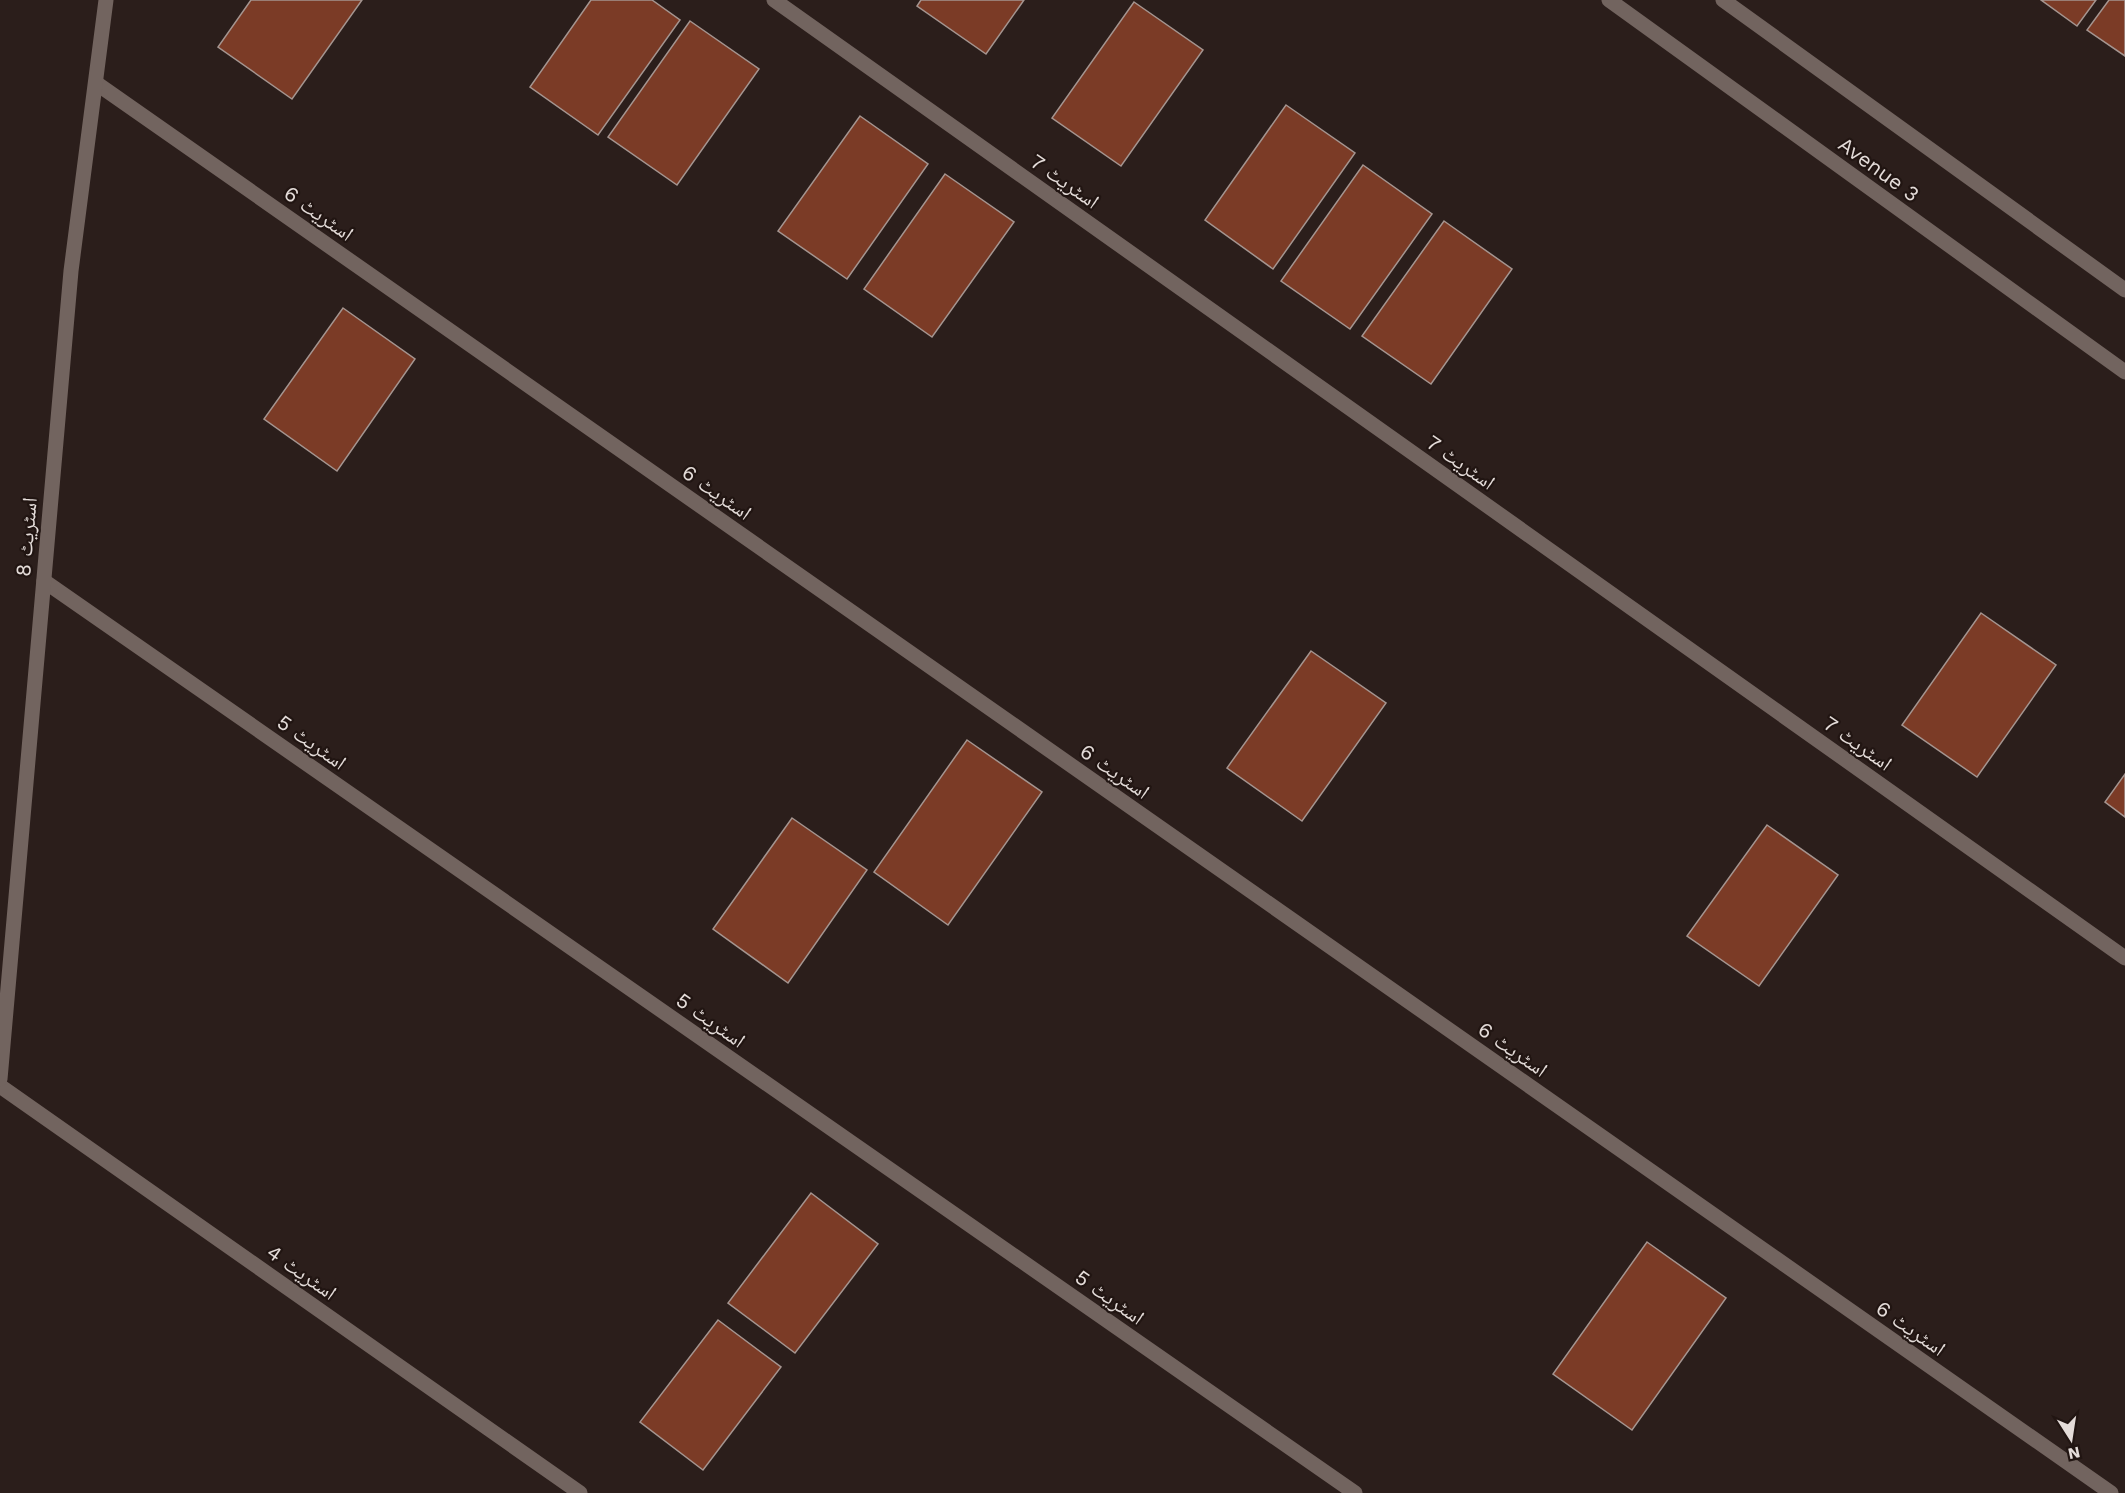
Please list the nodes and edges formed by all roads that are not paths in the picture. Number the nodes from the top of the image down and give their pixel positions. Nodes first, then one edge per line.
1 (106, 0) edge
2 (774, 0) edge
3 (1609, 0) edge
4 (1723, 0) edge
5 (96, 82) junction
6 (2125, 290) edge
7 (2125, 372) edge
8 (44, 581) junction
9 (2125, 958) edge
10 (0, 1079) edge
11 (0, 1086) edge
12 (580, 1493) edge
13 (1355, 1493) edge
14 (2110, 1493) edge

1 - 5 street, اسٹریٹ 8
2 - 9 street, اسٹریٹ 7
3 - 7 street, Avenue 3
4 - 6 street
5 - 8 street, اسٹریٹ 8
5 - 14 street, اسٹریٹ 6
8 - 10 street, اسٹریٹ 8
8 - 13 street, اسٹریٹ 5
11 - 12 street, اسٹریٹ 4

